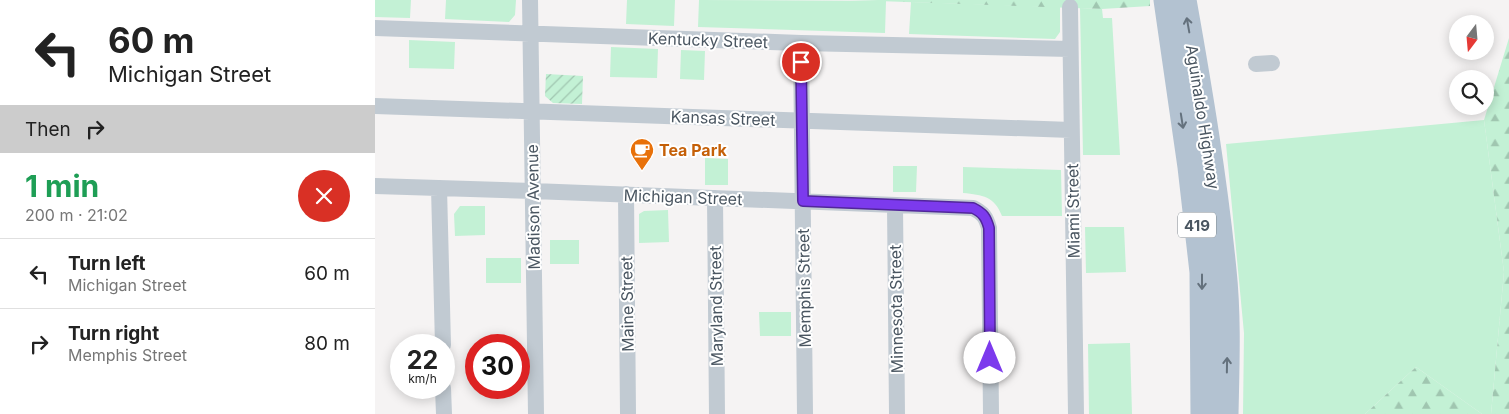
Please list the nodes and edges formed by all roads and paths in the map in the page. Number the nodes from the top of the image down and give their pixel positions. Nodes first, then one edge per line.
1 (530, 0) edge
2 (1166, 0) edge
3 (1184, 0) edge
4 (1070, 8) dead end
5 (375, 28) edge
6 (530, 33) junction
7 (801, 43) junction
8 (1070, 49) junction
9 (1188, 85) junction
10 (375, 106) edge
11 (531, 112) junction
12 (802, 121) junction
13 (1071, 130) junction
14 (375, 186) edge
15 (439, 188) junction
16 (533, 191) junction
17 (626, 194) junction
18 (715, 198) junction
19 (803, 201) junction
20 (895, 205) junction
21 (443, 334) edge
22 (443, 399) edge
23 (444, 414) edge
24 (536, 414) edge
25 (629, 414) edge
26 (717, 414) edge
27 (805, 414) edge
28 (897, 414) edge
29 (991, 414) edge
30 (1076, 414) edge
31 (1203, 414) edge
32 (1226, 414) edge

1 - 6 street, Madison Avenue
2 - 9 main road, Aguinaldo Highway / 419
9 -> 3 main road, Aguinaldo Highway / 419
4 - 8 street, Miami Street
5 - 6 street, Kentucky Street
6 - 7 street, Kentucky Street
6 - 11 street, Madison Avenue
7 - 8 street, Kentucky Street
7 - 12 street, Memphis Street
8 - 13 street, Miami Street
9 -> 31 main road, Aguinaldo Highway / 419
32 -> 9 main road, Aguinaldo Highway / 419
10 - 11 street, Kansas Street
11 - 12 street, Kansas Street
11 - 16 street, Madison Avenue
12 - 13 street, Kansas Street
12 - 19 street, Memphis Street
13 - 30 street, Miami Street
14 - 15 street, Michigan Street
15 - 16 street, Michigan Street
15 - 21 street
16 - 17 street, Michigan Street
16 - 24 street, Madison Avenue
17 - 18 street, Michigan Street
17 - 25 street, Maine Street
18 - 19 street, Michigan Street
18 - 26 street, Maryland Street
19 - 20 street, Michigan Street
19 - 27 street, Memphis Street
20 - 28 street, Minnesota Street
20 - 29 street, Michigan Street
22 - 23 street

